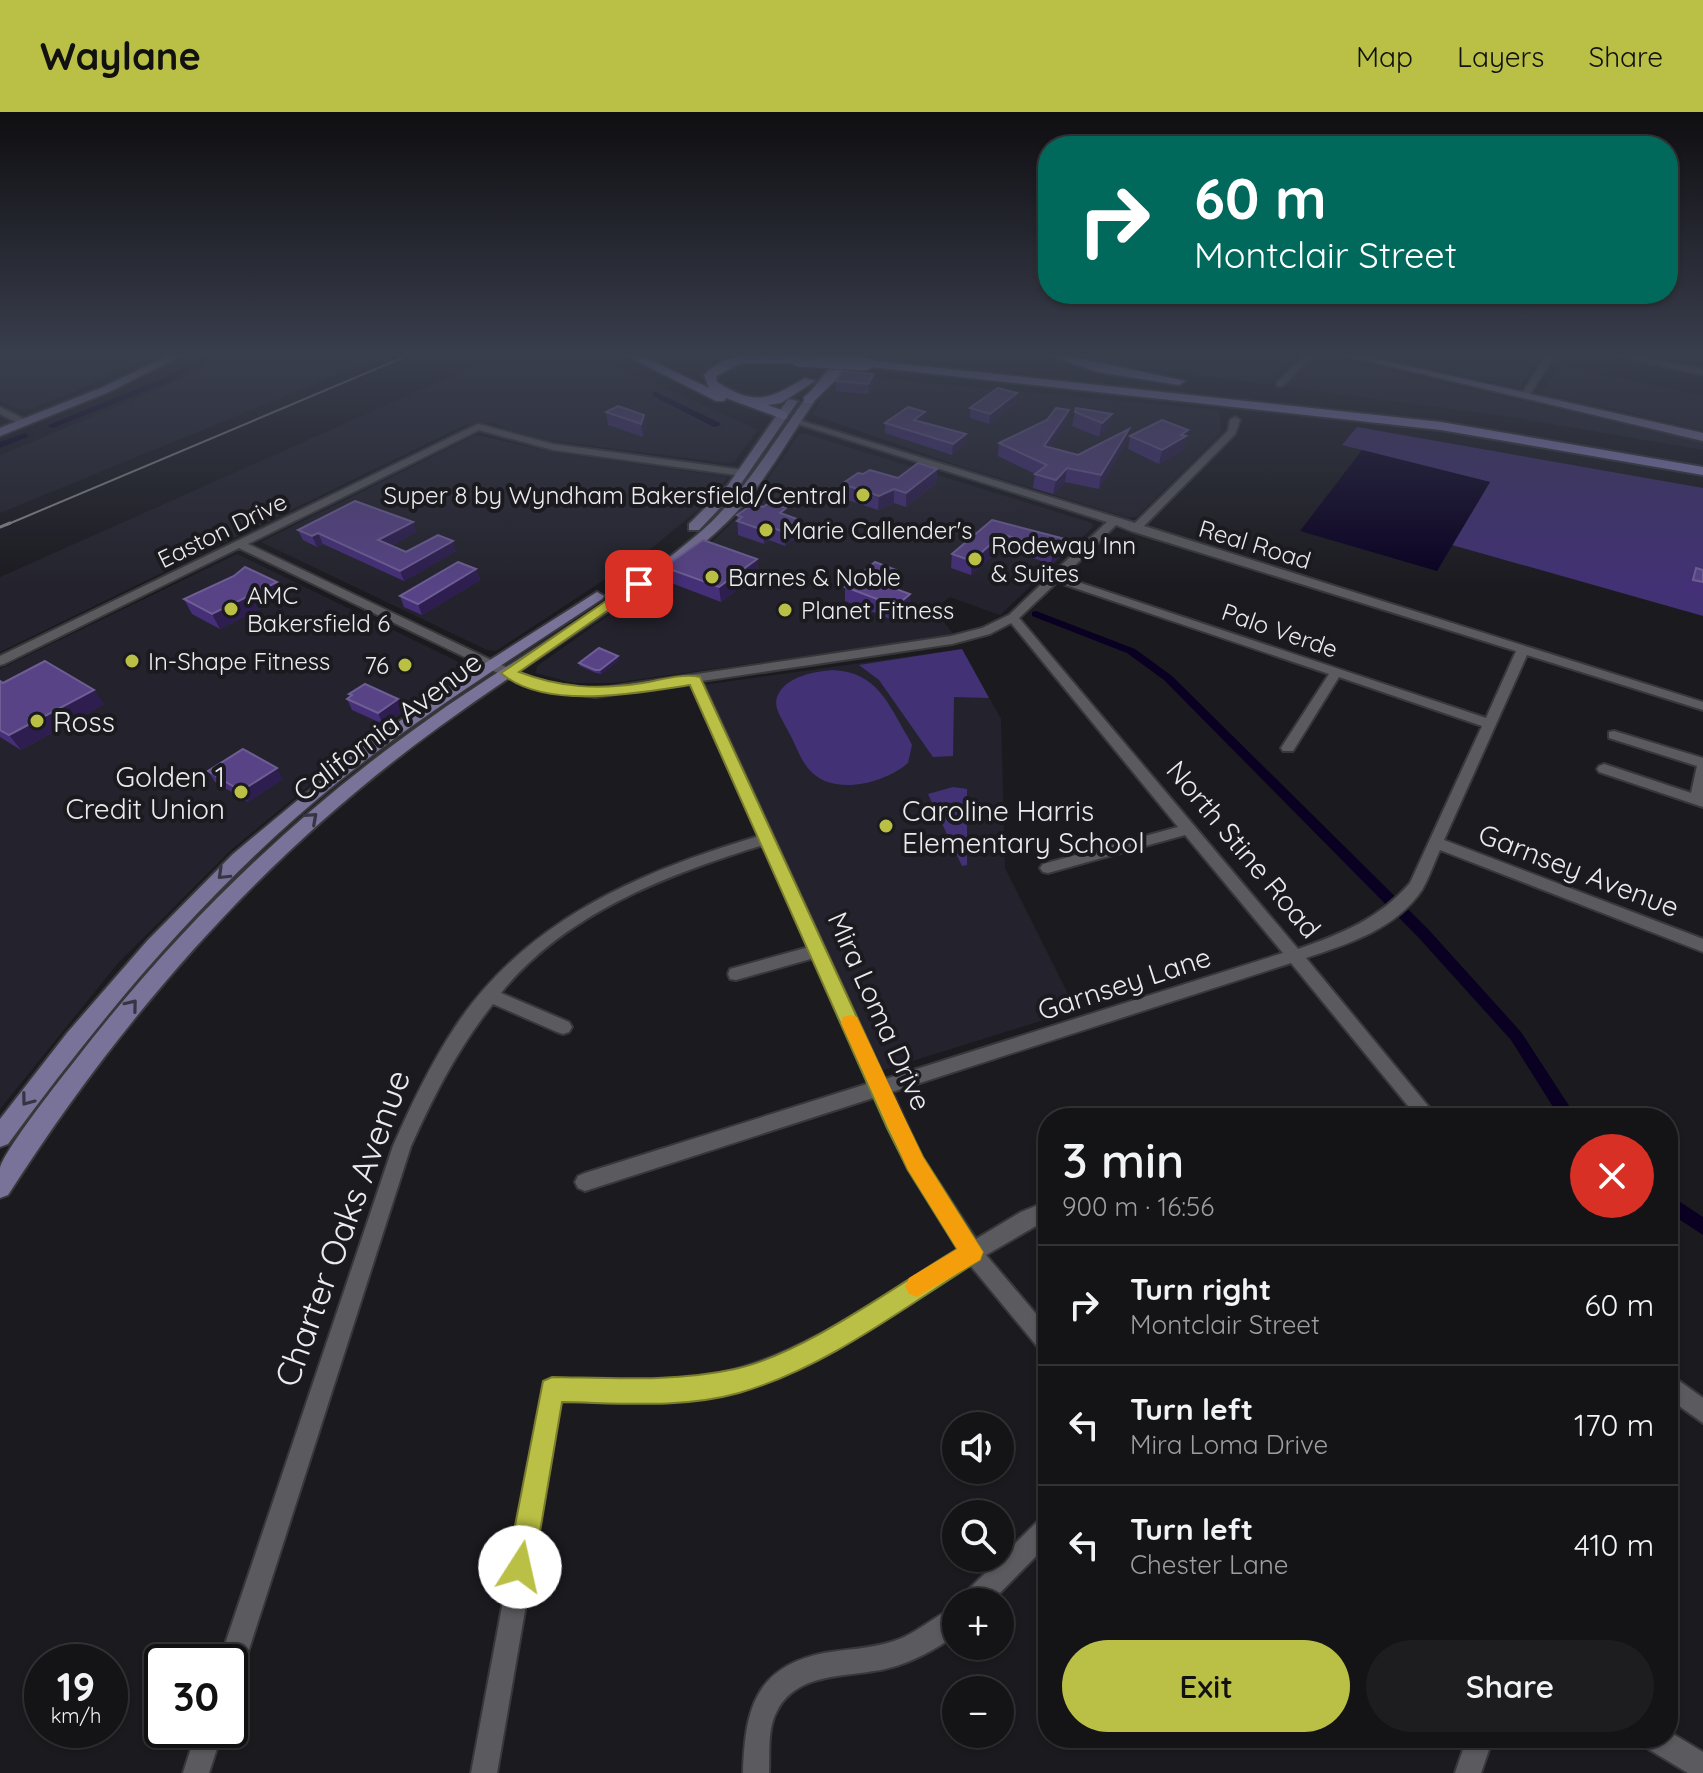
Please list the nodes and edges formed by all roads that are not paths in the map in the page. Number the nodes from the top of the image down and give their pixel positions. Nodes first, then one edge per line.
1 (467, 433) edge
2 (499, 433) edge
3 (775, 433) edge
4 (780, 433) edge
5 (829, 433) edge
6 (1231, 433) edge
7 (1479, 433) edge
8 (1532, 433) edge
9 (1703, 462) edge
10 (1703, 471) edge
11 (743, 473) junction
12 (721, 511) junction
13 (1113, 522) junction
14 (1135, 529) junction
15 (676, 542) junction
16 (239, 544) junction
17 (1056, 578) junction
18 (644, 581) junction
19 (1013, 618) junction
20 (1523, 650) junction
21 (0, 661) edge
22 (500, 669) junction
23 (1336, 672) junction
24 (695, 680) junction
25 (1703, 706) edge
26 (1490, 724) junction
27 (1614, 735) dead end
28 (1288, 748) dead end
29 (1703, 765) edge
30 (1604, 769) dead end
31 (1700, 801) edge
32 (1188, 829) junction
33 (262, 838) junction
34 (767, 839) junction
35 (1436, 843) junction
36 (263, 863) junction
37 (1048, 868) dead end
38 (1703, 946) edge
39 (818, 951) junction
40 (1294, 956) junction
41 (736, 974) dead end
42 (489, 995) junction
43 (563, 1027) dead end
44 (880, 1088) junction
45 (1419, 1108) edge
46 (0, 1137) edge
47 (585, 1182) dead end
48 (0, 1187) edge
49 (1038, 1214) edge
50 (972, 1252) junction
51 (1038, 1332) edge
52 (1678, 1392) edge
53 (1703, 1412) edge
54 (1038, 1537) edge
55 (988, 1588) edge
56 (942, 1628) edge
57 (238, 1644) edge
58 (204, 1748) edge
59 (1477, 1748) edge
60 (1671, 1748) edge
61 (1703, 1767) edge
62 (196, 1773) edge
63 (484, 1773) edge
64 (756, 1773) edge
65 (1468, 1773) edge

1 - 16 street, Easton Drive
2 - 11 street, Easton Drive
3 - 11 main road, California Avenue
4 - 12 main road, California Avenue
5 - 13 street, Real Road
6 - 14 street
7 - 10 highway
8 - 9 highway
11 - 12 main road, California Avenue
12 - 15 main road, California Avenue
12 - 18 main road, California Avenue
13 - 14 street, Real Road
13 - 17 street
14 - 20 street, Real Road
15 - 18 main road
15 - 22 main road, California Avenue
16 - 21 street, Easton Drive
16 - 22 street
17 - 19 street
17 - 23 street, Palo Verde
18 - 22 main road, California Avenue
19 - 24 street
19 - 32 street, North Stine Road
20 - 25 street, Real Road
20 - 26 street, Garnsey Lane
22 - 24 street
22 - 33 main road, California Avenue
36 -> 22 main road, California Avenue
23 - 26 street, Palo Verde
23 - 28 street
24 - 34 street, Mira Loma Drive
26 - 35 street, Garnsey Lane
27 - 29 street
29 - 31 street
30 - 31 street
32 - 37 street
32 - 40 street, North Stine Road
33 - 36 main road
33 -> 46 main road, California Avenue
34 - 39 street, Mira Loma Drive
34 - 42 street, Charter Oaks Avenue
35 - 38 street, Garnsey Avenue
35 - 40 street, Garnsey Lane
48 -> 36 main road, California Avenue
39 - 41 street
39 - 44 street, Mira Loma Drive
40 - 44 street, Garnsey Lane
40 - 45 street, North Stine Road
42 - 43 street
42 - 57 street, Charter Oaks Avenue
44 - 47 street, Garnsey Lane
44 - 50 street, Mira Loma Drive
49 - 50 street
50 - 51 street, Mira Loma Drive
50 - 63 street
52 - 53 street
54 - 55 street
56 - 64 street
58 - 62 street
59 - 65 street
60 - 61 street

